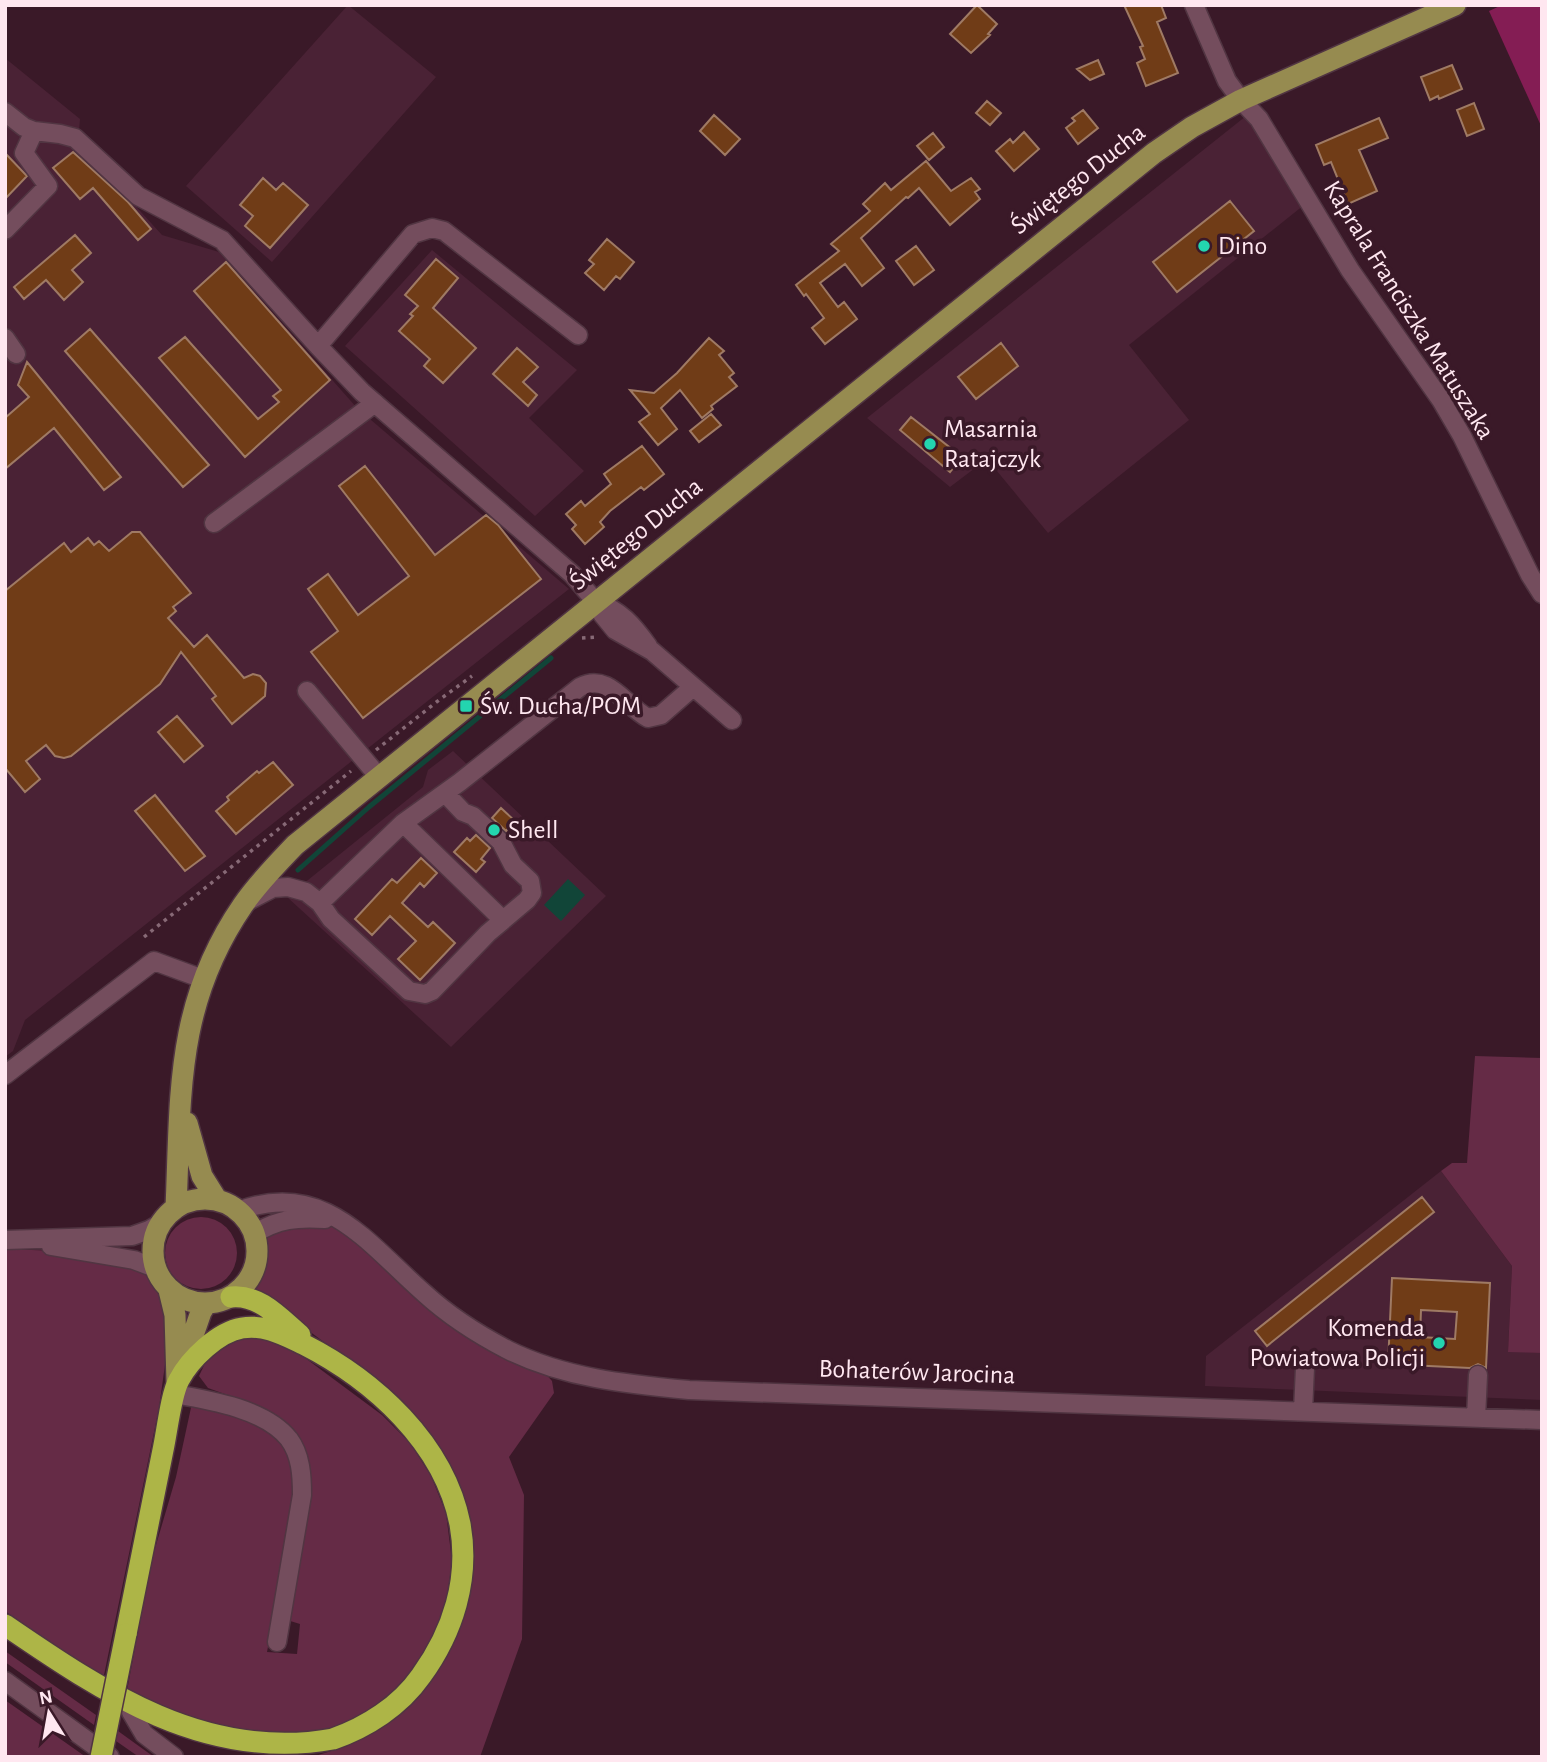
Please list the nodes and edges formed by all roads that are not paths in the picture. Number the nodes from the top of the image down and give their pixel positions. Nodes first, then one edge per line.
1 (1194, 5) edge
2 (1455, 5) edge
3 (1241, 100) junction
4 (5, 112) edge
5 (34, 131) junction
6 (5, 230) edge
7 (578, 335) dead end
8 (5, 338) edge
9 (318, 346) junction
10 (16, 354) dead end
11 (375, 402) junction
12 (214, 523) dead end
13 (1542, 594) edge
14 (596, 602) junction
15 (693, 687) junction
16 (307, 691) dead end
17 (732, 720) dead end
18 (371, 768) junction
19 (449, 790) junction
20 (403, 823) junction
21 (320, 903) junction
22 (243, 904) junction
23 (503, 920) junction
24 (203, 979) junction
25 (5, 1075) edge
26 (181, 1097) junction
27 (217, 1200) junction
28 (176, 1208) junction
29 (238, 1211) junction
30 (342, 1220) junction
31 (160, 1223) junction
32 (254, 1234) junction
33 (5, 1240) edge
34 (31, 1241) junction
35 (155, 1268) junction
36 (169, 1290) junction
37 (231, 1297) junction
38 (206, 1304) junction
39 (320, 1352) junction
40 (1305, 1368) dead end
41 (1478, 1375) dead end
42 (176, 1388) junction
43 (1303, 1411) junction
44 (1476, 1418) junction
45 (1542, 1420) edge
46 (5, 1625) edge
47 (276, 1642) dead end
48 (5, 1681) edge
49 (131, 1712) junction
50 (101, 1757) edge
51 (111, 1757) edge
52 (174, 1757) edge

1 - 3 street, Kaprala Franciszka Matuszaka
2 - 3 main road, Świętego Ducha
3 - 13 street, Kaprala Franciszka Matuszaka
3 - 14 main road, Świętego Ducha
4 - 5 street
5 - 6 street
5 - 9 street
7 - 9 street
8 - 10 street
9 - 11 street
11 - 12 street
11 - 14 street
14 - 15 street
14 - 18 main road, Świętego Ducha
15 - 17 street
15 - 19 street
16 - 18 street
18 - 22 main road, Świętego Ducha
19 - 20 street
19 - 23 street
20 - 21 street
20 - 23 street
21 - 22 street
21 - 23 street
22 - 24 main road, Świętego Ducha
24 - 25 street
24 - 26 main road, Świętego Ducha
26 - 27 main road, Świętego Ducha
26 - 28 main road, Świętego Ducha
27 - 28 main road
27 - 29 main road
28 - 31 main road
29 - 30 street, Bohaterów Jarocina
29 - 32 main road
30 - 32 street
30 - 43 street, Bohaterów Jarocina
31 - 34 street
31 - 35 main road
32 - 37 main road
33 - 34 street
34 - 35 street
35 - 36 main road
36 - 38 main road
36 - 42 main road
37 - 38 main road
37 - 39 highway
38 - 42 main road
39 - 42 highway
39 - 49 highway
40 - 43 street
41 - 44 street
42 - 47 street
42 - 50 highway, bridge
43 - 44 street, Bohaterów Jarocina
44 - 45 street, Bohaterów Jarocina
46 - 49 highway
48 - 51 street
49 - 52 street

